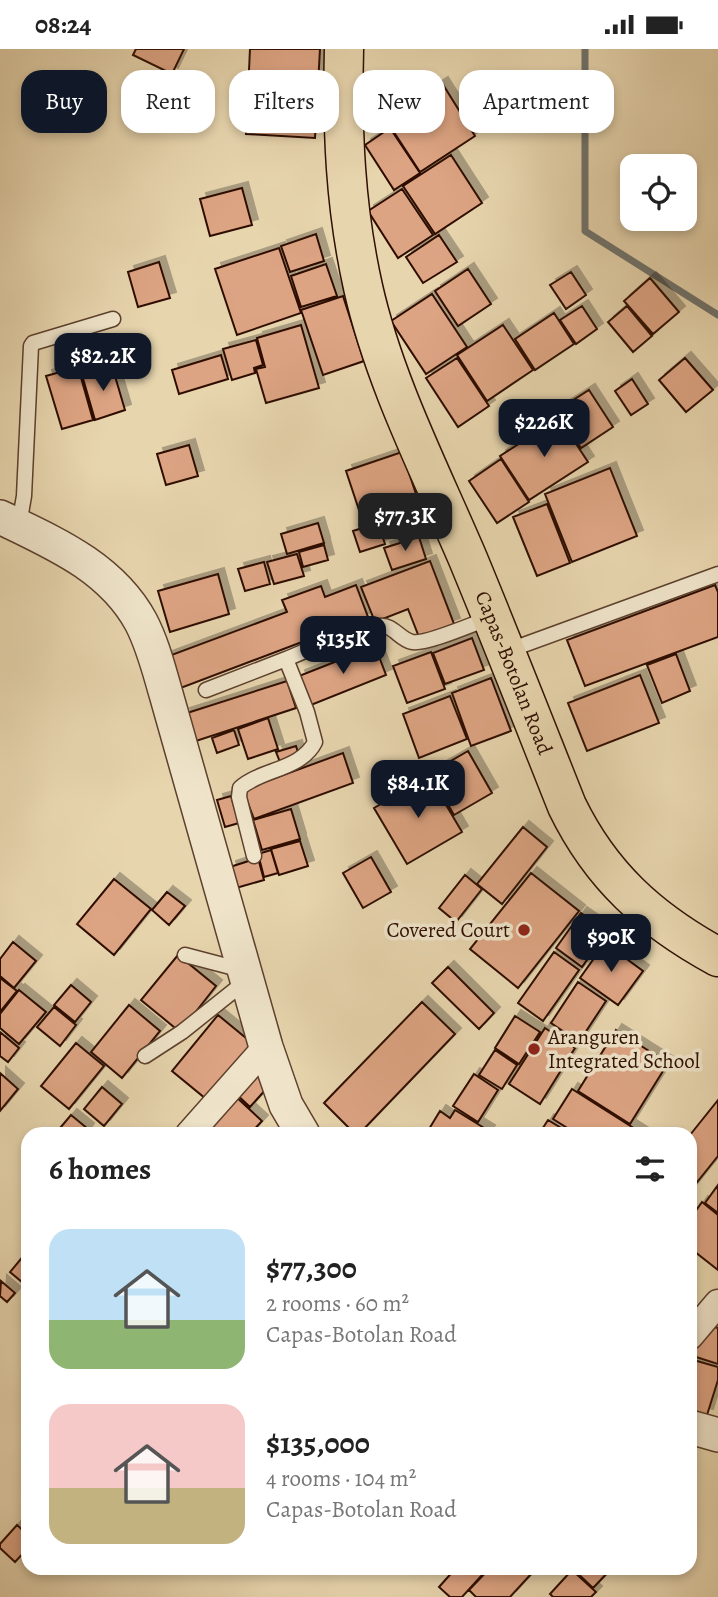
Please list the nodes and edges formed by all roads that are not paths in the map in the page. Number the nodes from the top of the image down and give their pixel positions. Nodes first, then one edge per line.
1 (344, 49) edge
2 (113, 320) dead end
3 (10, 522) edge
4 (718, 574) edge
5 (498, 635) junction
6 (286, 659) junction
7 (206, 690) dead end
8 (254, 856) dead end
9 (185, 955) dead end
10 (718, 957) edge
11 (244, 976) junction
12 (266, 1047) junction
13 (145, 1056) dead end
14 (195, 1127) edge
15 (299, 1127) edge
16 (718, 1303) edge
17 (697, 1328) edge
18 (697, 1429) edge
19 (718, 1434) edge

1 - 5 main road, Capas-Botolan Road
2 - 3 lane
3 - 11 street
4 - 5 lane
5 - 6 lane
5 - 10 main road, Capas-Botolan Road
6 - 7 lane
6 - 8 lane
9 - 11 lane
11 - 12 street
11 - 13 lane
12 - 14 street
12 - 15 street
16 - 17 street
18 - 19 street

